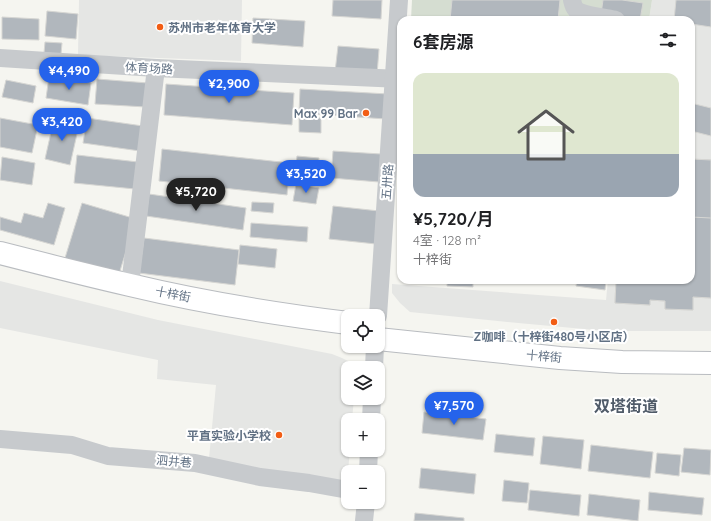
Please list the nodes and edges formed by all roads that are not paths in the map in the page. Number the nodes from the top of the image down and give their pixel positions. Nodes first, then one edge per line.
1 (399, 0) edge
2 (572, 0) edge
3 (399, 16) edge
4 (599, 16) edge
5 (0, 58) edge
6 (156, 68) junction
7 (397, 78) edge
8 (397, 90) edge
9 (0, 253) edge
10 (0, 266) edge
11 (130, 285) junction
12 (379, 309) edge
13 (341, 322) edge
14 (385, 327) edge
15 (341, 335) edge
16 (385, 340) edge
17 (711, 351) edge
18 (711, 363) edge
19 (0, 440) edge
20 (341, 489) edge
21 (365, 509) edge
22 (364, 521) edge

1 - 3 street, 五卅路
2 - 4 street
5 - 6 street, 体育场路
6 - 7 street, 体育场路
6 - 11 street
8 - 12 street, 五卅路
9 - 11 main road, 十梓街
10 - 15 main road, 十梓街
11 - 13 main road, 十梓街
14 - 17 main road, 十梓街
16 - 18 main road, 十梓街
19 - 20 street, 泗井巷
21 - 22 street

